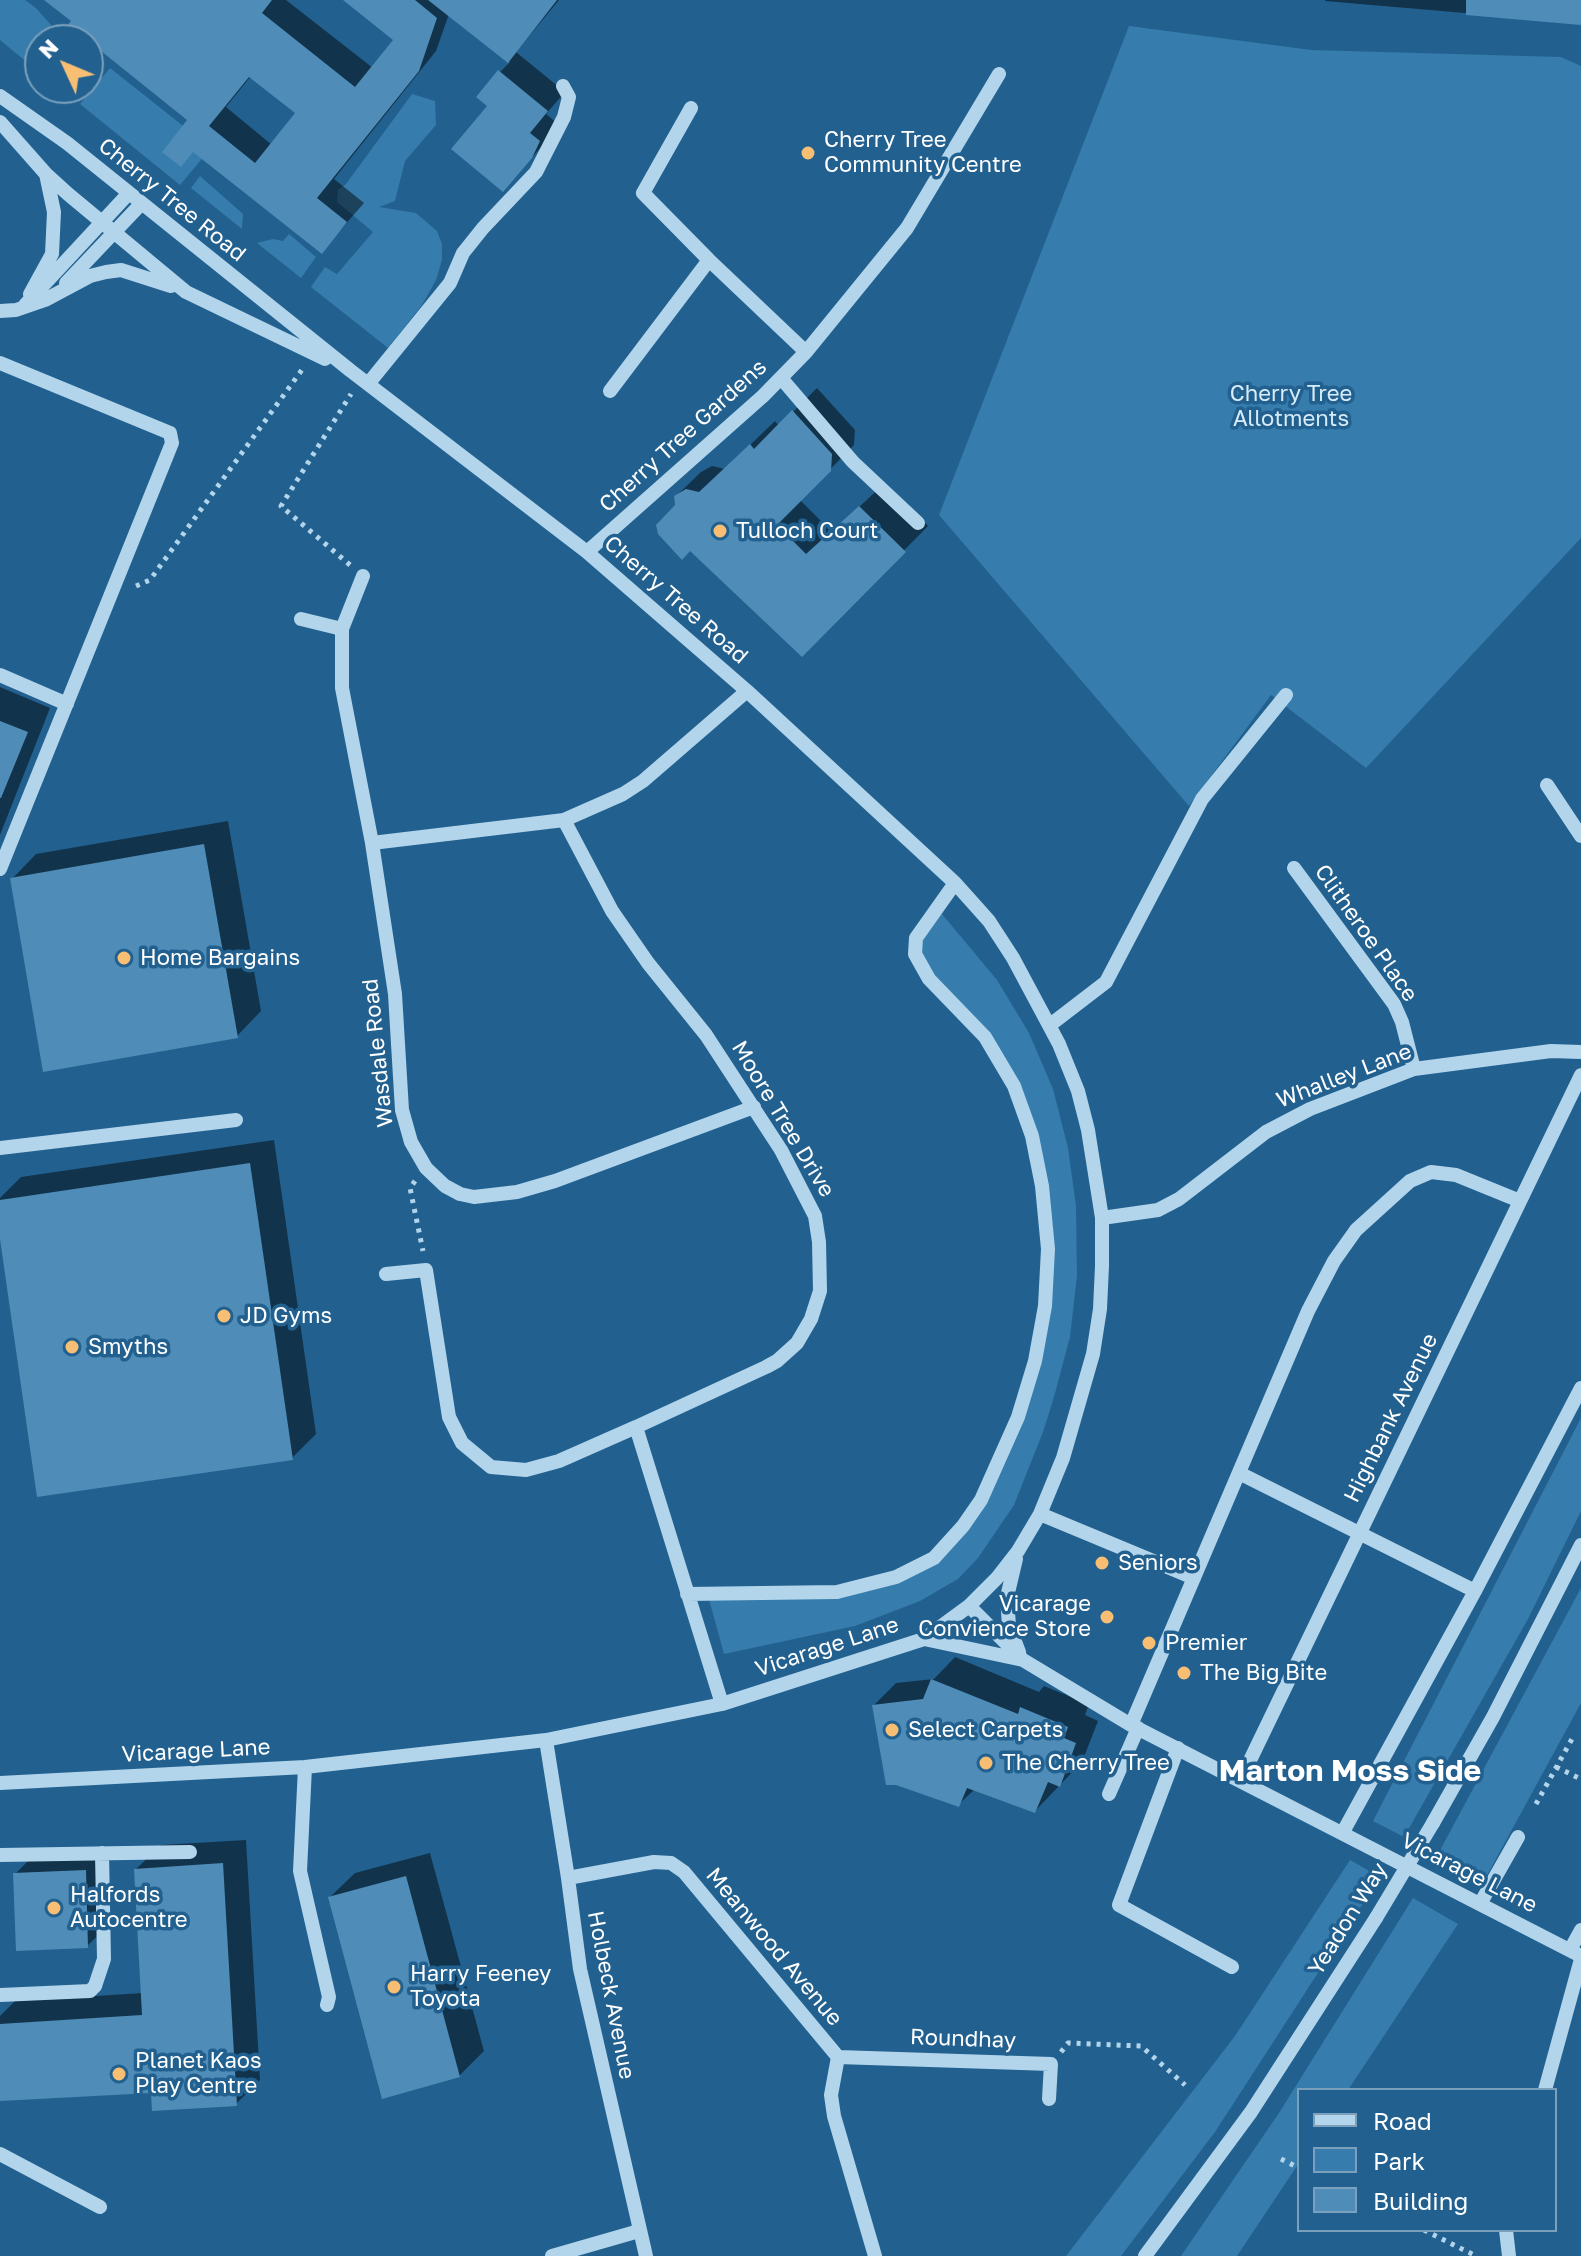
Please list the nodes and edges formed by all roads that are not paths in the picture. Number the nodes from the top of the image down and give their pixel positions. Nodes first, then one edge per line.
1 (999, 74) dead end
2 (563, 86) dead end
3 (0, 96) edge
4 (691, 108) dead end
5 (0, 122) edge
6 (46, 174) junction
7 (129, 193) junction
8 (141, 204) junction
9 (101, 223) junction
10 (114, 233) junction
11 (709, 260) junction
12 (186, 292) junction
13 (54, 295) junction
14 (22, 308) junction
15 (0, 311) edge
16 (806, 352) junction
17 (0, 363) edge
18 (360, 378) junction
19 (781, 378) junction
20 (610, 391) dead end
21 (918, 523) dead end
22 (587, 552) junction
23 (363, 576) road end
24 (301, 619) dead end
25 (342, 629) junction
26 (0, 675) edge
27 (747, 691) junction
28 (1286, 695) dead end
29 (67, 704) junction
30 (1547, 785) dead end
31 (564, 820) junction
32 (1581, 836) edge
33 (372, 843) junction
34 (1294, 868) dead end
35 (0, 869) edge
36 (955, 883) junction
37 (1050, 1025) junction
38 (1581, 1052) edge
39 (1414, 1069) junction
40 (1581, 1075) edge
41 (754, 1107) junction
42 (236, 1120) dead end
43 (0, 1148) edge
44 (1520, 1201) junction
45 (1102, 1218) junction
46 (386, 1274) dead end
47 (1581, 1388) edge
48 (636, 1427) junction
49 (1239, 1473) junction
50 (1040, 1514) junction
51 (1359, 1534) junction
52 (1581, 1545) edge
53 (1018, 1551) junction
54 (1194, 1578) junction
55 (1475, 1591) junction
56 (687, 1594) junction
57 (969, 1606) junction
58 (924, 1639) junction
59 (1023, 1660) junction
60 (722, 1704) junction
61 (1135, 1727) junction
62 (546, 1740) junction
63 (1178, 1748) junction
64 (305, 1767) junction
65 (1241, 1779) junction
66 (0, 1783) edge
67 (1109, 1794) dead end
68 (1343, 1832) junction
69 (1518, 1837) dead end
70 (190, 1852) dead end
71 (102, 1853) junction
72 (0, 1855) edge
73 (568, 1878) junction
74 (1480, 1904) junction
75 (1581, 1930) edge
76 (1577, 1955) edge
77 (1232, 1967) dead end
78 (0, 1995) edge
79 (327, 2005) dead end
80 (838, 2057) junction
81 (1545, 2088) edge
82 (1049, 2099) dead end
83 (0, 2154) edge
84 (100, 2207) dead end
85 (639, 2231) junction
86 (1506, 2232) edge
87 (552, 2256) edge
88 (646, 2256) edge
89 (875, 2256) edge
90 (1145, 2256) edge
91 (1509, 2256) edge

1 - 16 street, Cherry Tree Gardens
2 - 18 street
3 - 7 street, Cherry Tree Road
4 - 11 street
5 - 6 street, Cherry Tree Road
6 - 9 street, Cherry Tree Road
6 - 14 street
7 - 8 street, Cherry Tree Road
7 - 9 street
8 - 10 street
8 - 18 street, Cherry Tree Road
9 - 10 street, Cherry Tree Road
9 - 14 street
10 - 12 street, Cherry Tree Road
10 - 13 street
11 - 16 street
11 - 20 street
12 - 13 street
12 - 18 street, Cherry Tree Road
13 - 14 street
14 - 15 street
16 - 19 street, Cherry Tree Gardens
17 - 29 street
18 - 22 street, Cherry Tree Road
19 - 21 street
19 - 22 street, Cherry Tree Gardens
22 - 27 street, Cherry Tree Road
23 - 25 street, Wasdale Road
24 - 25 street
25 - 33 street, Wasdale Road
26 - 29 street
27 - 31 street
27 - 36 street, Cherry Tree Road
28 - 37 street
29 - 35 street
30 - 32 street
31 - 33 street
31 - 41 street, Moore Tree Drive
33 - 41 street, Wasdale Road
34 - 39 street, Clitheroe Place
36 - 37 street, Cherry Tree Road
36 - 56 street, Vicarage Lane
37 - 45 street, Cherry Tree Road
38 - 39 street, Whalley Lane
39 - 45 street, Whalley Lane
40 - 44 street, Highbank Avenue
41 - 48 street, Moore Tree Drive
42 - 43 street
44 - 49 street
44 - 51 street, Highbank Avenue
45 - 50 street, Cherry Tree Road
46 - 48 street, Moore Tree Drive
47 - 55 street
48 - 56 street
49 - 51 street
49 - 54 street
50 - 53 street, Cherry Tree Road
50 - 54 street
51 - 55 street
51 - 65 street, Highbank Avenue
52 - 90 street, Yeadon Way, bridge
53 - 57 street, Cherry Tree Road
53 - 59 street
54 - 61 street
55 - 68 street
56 - 60 street
57 - 58 street, Vicarage Lane
57 - 59 street, Vicarage Lane
58 - 59 street
58 - 60 street, Vicarage Lane
59 - 61 street, Vicarage Lane
60 - 62 street, Vicarage Lane
61 - 63 street, Vicarage Lane
61 - 67 street
62 - 64 street, Vicarage Lane
62 - 73 street, Holbeck Avenue
63 - 65 street, Vicarage Lane
63 - 77 street
64 - 66 street, Vicarage Lane
64 - 79 street
65 - 68 street, Vicarage Lane
68 - 74 street, Vicarage Lane
69 - 74 street
70 - 71 street
71 - 72 street
71 - 78 street
73 - 80 street, Meanwood Avenue
73 - 85 street, Holbeck Avenue
74 - 76 street, Vicarage Lane
75 - 76 street
76 - 81 street
80 - 82 street, Roundhay
80 - 89 street, Meanwood Avenue
83 - 84 street
85 - 87 street
85 - 88 street, Holbeck Avenue
86 - 91 street

